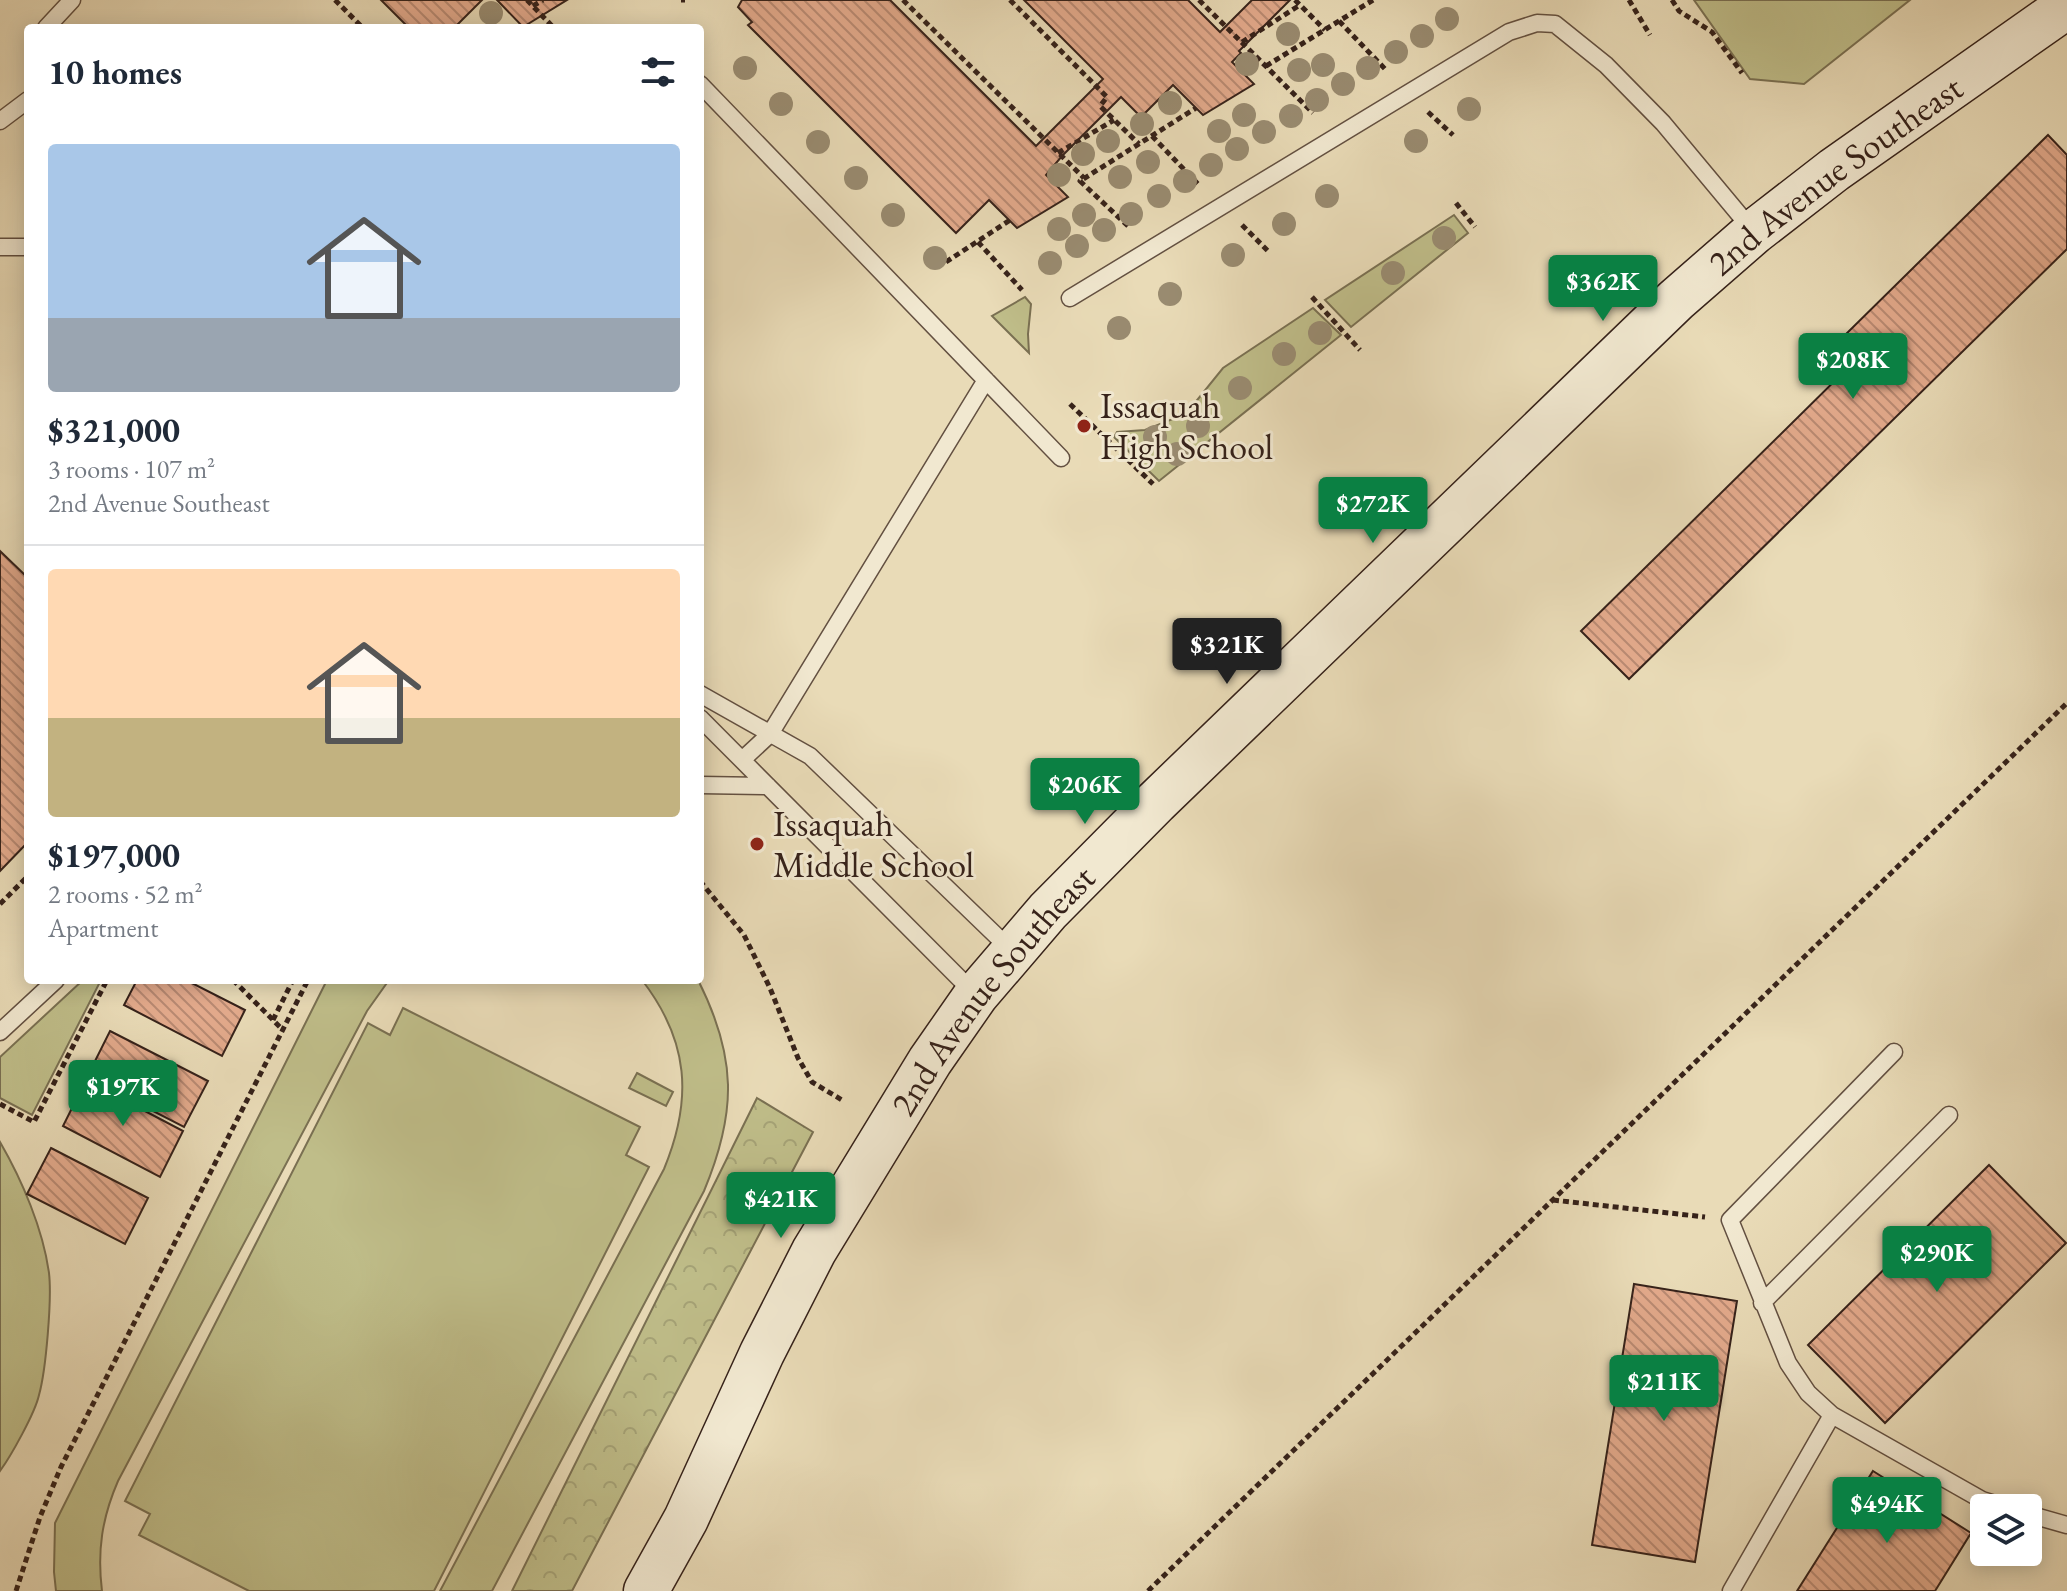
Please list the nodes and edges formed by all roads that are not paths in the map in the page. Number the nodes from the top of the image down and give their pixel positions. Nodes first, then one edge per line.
1 (72, 0) edge
2 (2067, 6) edge
3 (50, 24) edge
4 (704, 88) edge
5 (24, 103) edge
6 (0, 121) edge
7 (1754, 232) junction
8 (0, 247) edge
9 (24, 247) edge
10 (1070, 298) dead end
11 (986, 380) junction
12 (1061, 458) dead end
13 (704, 696) edge
14 (704, 722) edge
15 (770, 734) junction
16 (742, 760) junction
17 (704, 785) edge
18 (768, 786) junction
19 (1012, 951) junction
20 (52, 984) edge
21 (976, 995) junction
22 (0, 1032) edge
23 (1894, 1052) dead end
24 (1949, 1115) dead end
25 (1762, 1303) junction
26 (1832, 1415) junction
27 (1971, 1494) edge
28 (2042, 1518) edge
29 (2067, 1525) edge
30 (646, 1591) edge
31 (1731, 1591) edge

1 - 3 lane
2 - 7 street, 2nd Avenue Southeast
4 - 11 lane
5 - 6 lane
7 - 10 lane
7 - 19 street, 2nd Avenue Southeast
8 - 9 lane
11 - 12 lane
11 - 15 lane
13 - 15 lane
14 - 16 lane
15 - 16 lane
15 - 19 lane
16 - 18 lane
17 - 18 lane
18 - 21 lane
19 - 21 street, 2nd Avenue Southeast
20 - 22 lane
21 - 30 street, 2nd Avenue Southeast
23 - 25 lane
24 - 25 lane
25 - 26 lane
26 - 27 lane
26 - 31 lane
28 - 29 lane

